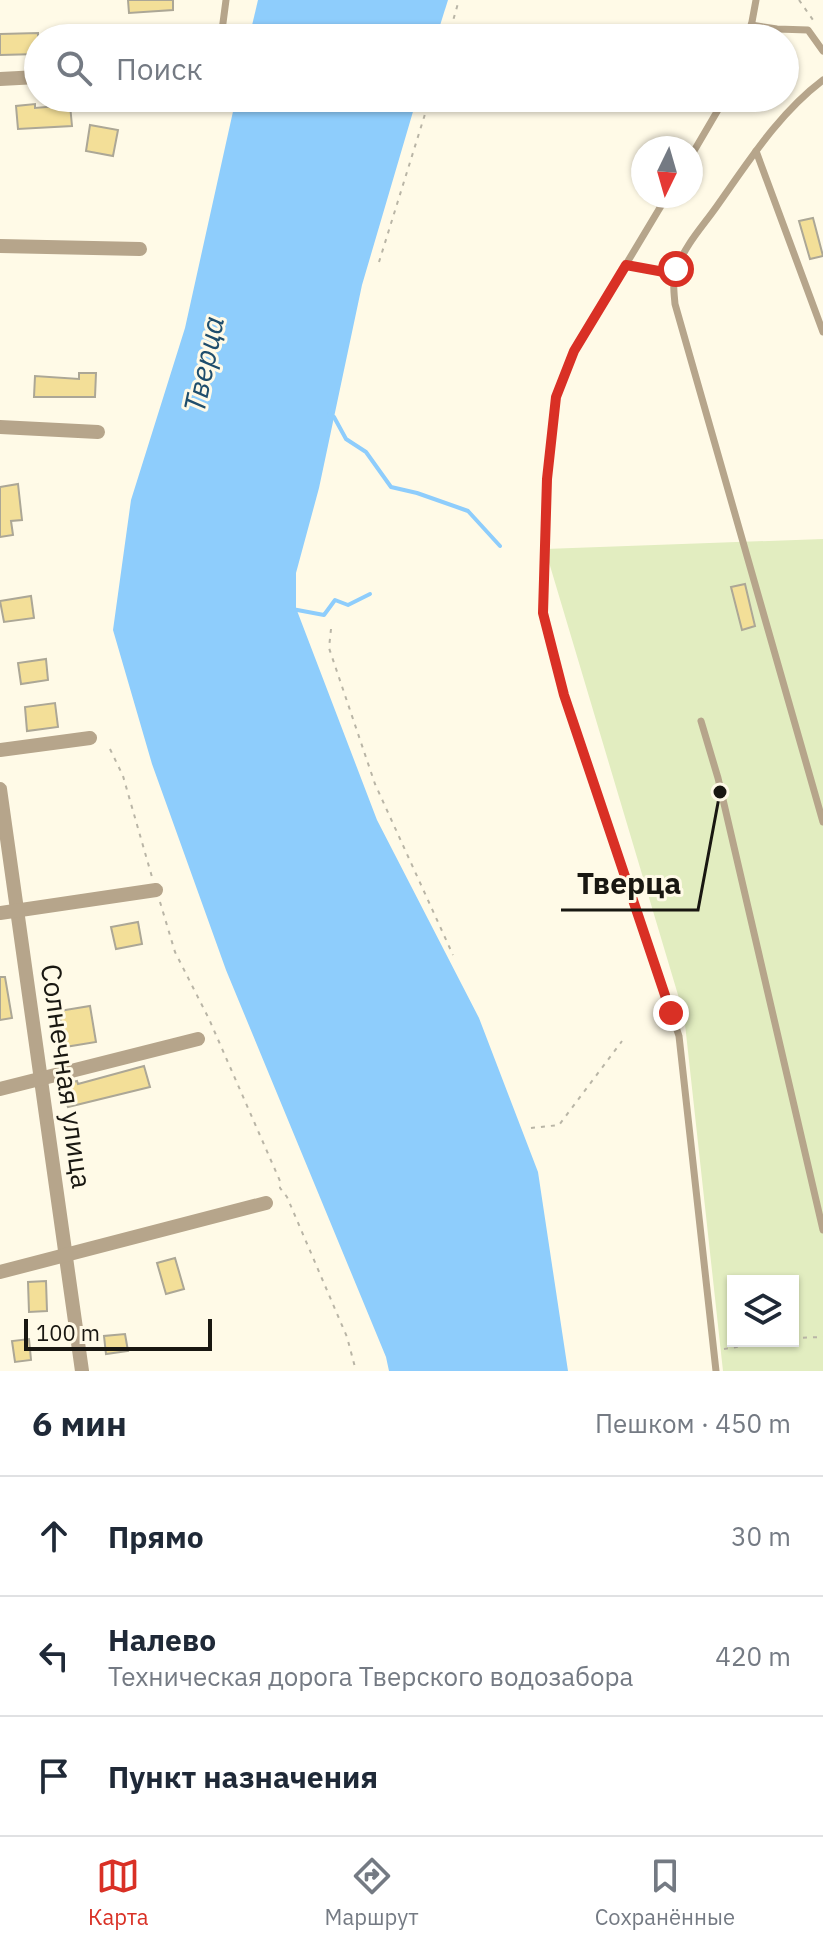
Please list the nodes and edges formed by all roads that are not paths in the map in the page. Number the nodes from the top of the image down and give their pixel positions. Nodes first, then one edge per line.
1 (226, 0) edge
2 (756, 0) edge
3 (223, 24) edge
4 (751, 24) edge
5 (799, 30) edge
6 (823, 51) edge
7 (24, 78) edge
8 (0, 79) edge
9 (823, 80) edge
10 (799, 98) edge
11 (717, 112) edge
12 (787, 112) edge
13 (703, 136) edge
14 (756, 151) junction
15 (660, 208) edge
16 (0, 246) edge
17 (140, 249) dead end
18 (823, 332) edge
19 (0, 427) edge
20 (98, 432) dead end
21 (701, 721) dead end
22 (90, 738) dead end
23 (0, 750) edge
24 (0, 789) edge
25 (823, 822) edge
26 (156, 890) road end
27 (17, 910) junction
28 (0, 913) edge
29 (198, 1039) dead end
30 (41, 1079) junction
31 (0, 1089) edge
32 (266, 1203) dead end
33 (823, 1230) edge
34 (65, 1255) junction
35 (0, 1272) edge
36 (82, 1371) edge
37 (716, 1371) edge

1 - 3 lane
2 - 4 lane
5 - 6 lane
7 - 8 street
9 - 10 lane
11 - 13 lane
12 - 14 lane
14 - 18 lane
14 - 25 lane
15 - 37 lane
16 - 17 street
19 - 20 street
21 - 33 lane
22 - 23 street
24 - 27 street, Солнечная улица
26 - 27 street
27 - 28 street
27 - 30 street, Солнечная улица
29 - 30 street
30 - 31 street
30 - 34 street, Солнечная улица
32 - 34 street
34 - 35 street
34 - 36 street, Солнечная улица

